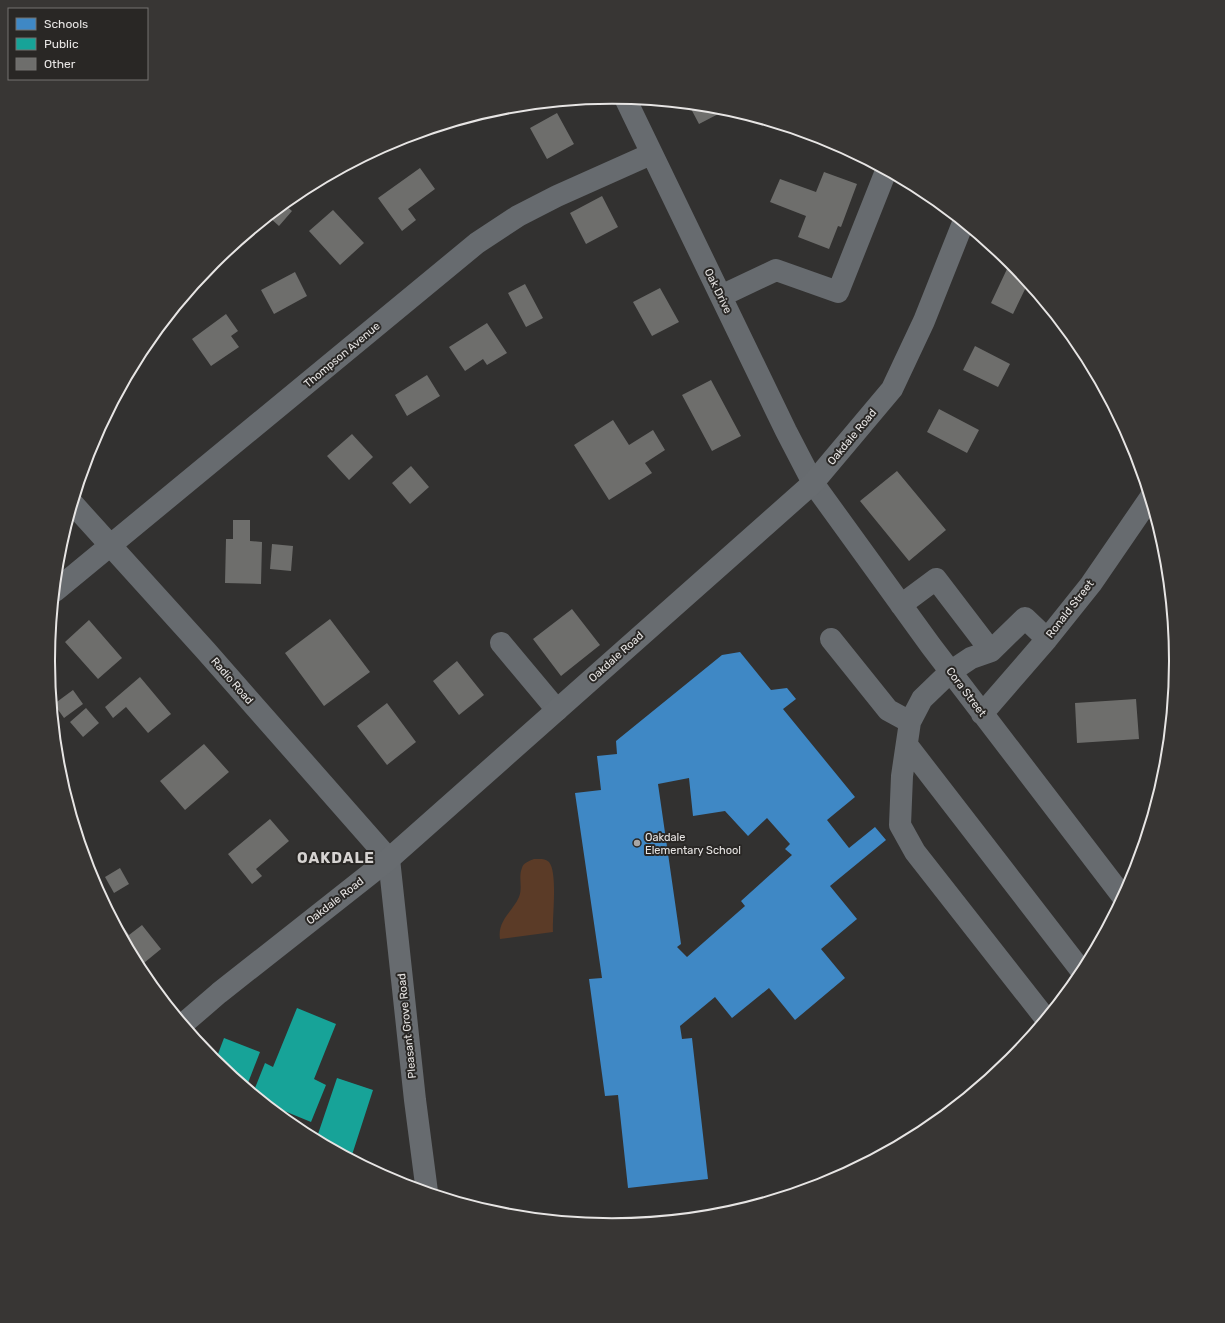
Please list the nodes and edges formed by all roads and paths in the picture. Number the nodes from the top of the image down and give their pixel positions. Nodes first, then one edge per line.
1 (628, 104) edge
2 (652, 154) junction
3 (884, 175) edge
4 (961, 227) edge
5 (721, 296) junction
6 (814, 483) junction
7 (1147, 503) edge
8 (77, 508) edge
9 (110, 546) junction
10 (60, 587) edge
11 (901, 605) junction
12 (831, 639) dead end
13 (1047, 639) junction
14 (500, 643) dead end
15 (992, 651) junction
16 (950, 672) junction
17 (557, 710) junction
18 (982, 714) junction
19 (910, 722) junction
20 (906, 745) junction
21 (389, 859) junction
22 (1120, 892) edge
23 (1078, 967) edge
24 (1043, 1015) edge
25 (186, 1021) edge
26 (426, 1187) edge

1 - 2 street, Oak Drive
2 - 5 street, Oak Drive
2 - 9 street, Thompson Avenue
3 - 5 street
4 - 6 main road, Oakdale Road
5 - 6 street, Oak Drive
6 - 11 street, Cora Street
6 - 17 main road, Oakdale Road
7 - 13 street, Ronald Street
8 - 9 street, Radio Road
9 - 10 street, Thompson Avenue
9 - 21 street, Radio Road
11 - 15 street
11 - 16 street, Cora Street
12 - 19 street
13 - 15 street
13 - 18 street, Ronald Street
14 - 17 street
15 - 16 street
16 - 18 street, Cora Street
16 - 19 street
17 - 21 main road, Oakdale Road
18 - 22 street, Cora Street
19 - 20 street
20 - 23 street
20 - 24 street
21 - 25 main road, Oakdale Road
21 - 26 street, Pleasant Grove Road

